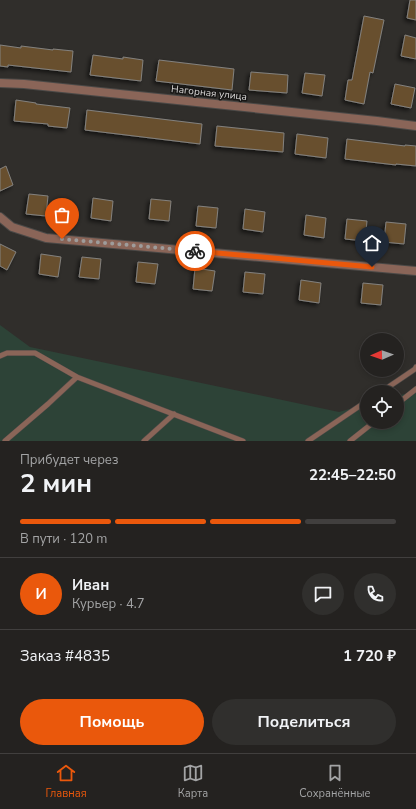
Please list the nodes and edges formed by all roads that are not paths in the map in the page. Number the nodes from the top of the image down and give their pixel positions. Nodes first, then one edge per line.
1 (0, 83) edge
2 (416, 126) edge
3 (0, 217) edge
4 (416, 271) edge
5 (0, 356) edge
6 (416, 367) edge
7 (77, 378) junction
8 (391, 385) edge
9 (416, 389) edge
10 (404, 398) edge
11 (360, 406) edge
12 (174, 414) junction
13 (365, 429) edge
14 (5, 441) edge
15 (144, 441) edge
16 (243, 441) edge
17 (308, 441) edge
18 (350, 441) edge

1 - 2 street, Нагорная улица
3 - 4 street
5 - 7 lane
6 - 8 lane
7 - 12 lane
7 - 14 lane
9 - 10 lane
11 - 17 lane
12 - 15 lane
12 - 16 lane
13 - 18 lane

